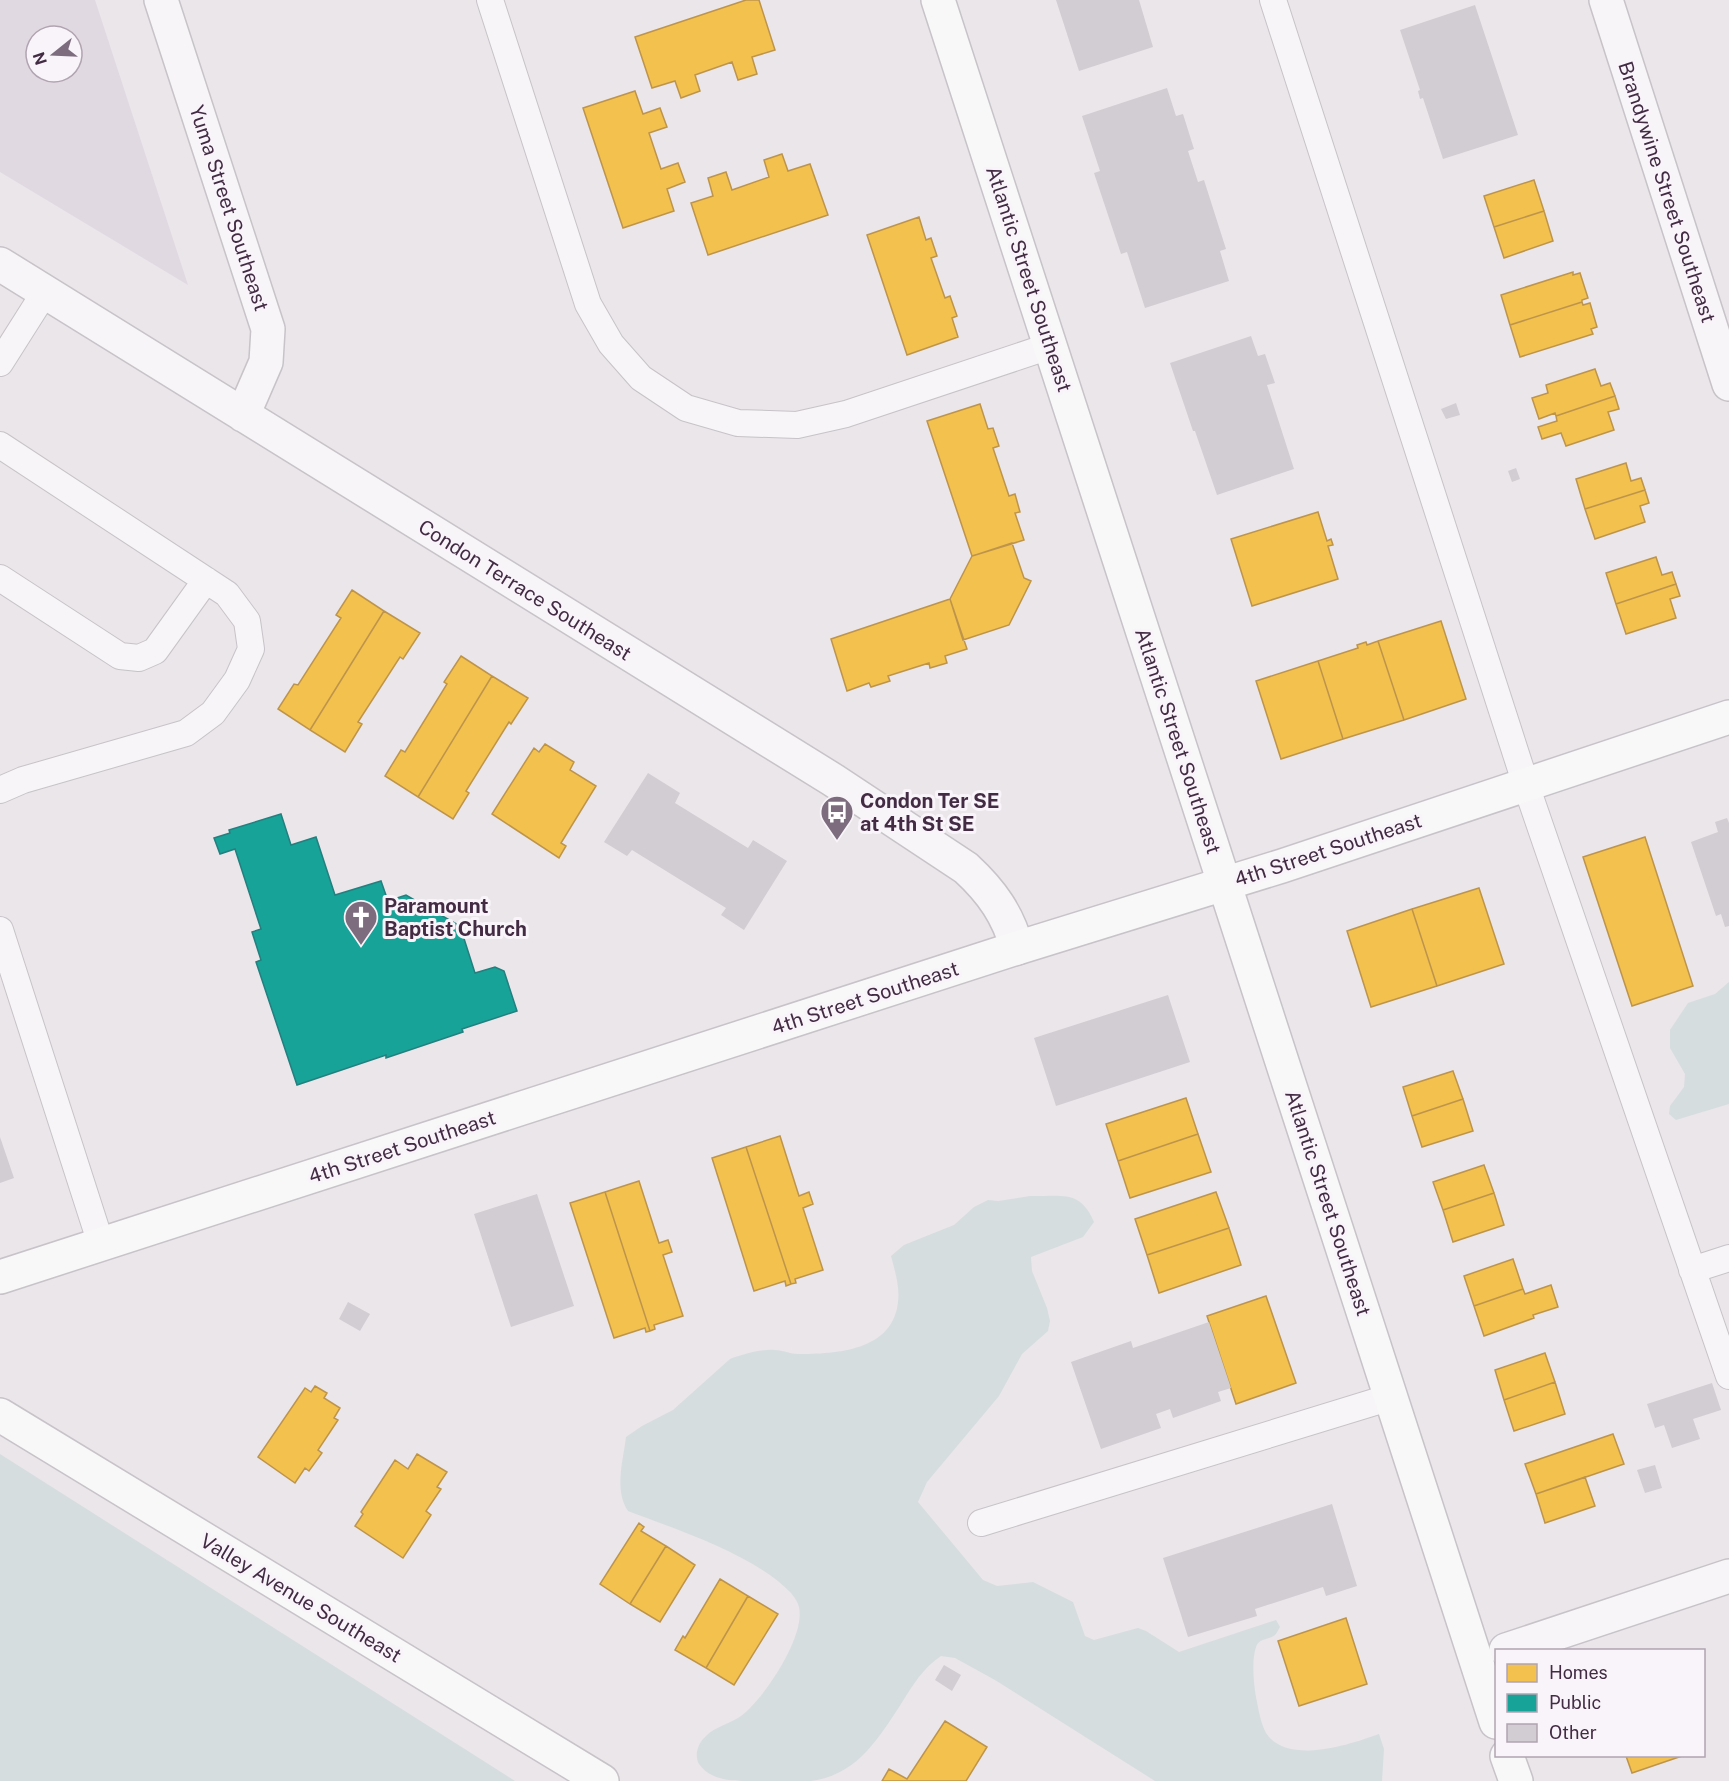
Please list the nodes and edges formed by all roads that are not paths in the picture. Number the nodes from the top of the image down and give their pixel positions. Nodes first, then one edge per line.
1 (161, 0) edge
2 (490, 0) edge
3 (938, 0) edge
4 (1273, 0) edge
5 (1606, 0) edge
6 (0, 264) edge
7 (45, 292) junction
8 (1050, 345) junction
9 (0, 363) edge
10 (1729, 384) edge
11 (243, 415) junction
12 (0, 445) edge
13 (0, 578) edge
14 (206, 580) junction
15 (1729, 717) edge
16 (1526, 785) junction
17 (0, 790) edge
18 (1225, 884) junction
19 (0, 930) edge
20 (1017, 948) junction
21 (101, 1244) junction
22 (1729, 1258) edge
23 (1692, 1270) junction
24 (0, 1277) edge
25 (1729, 1376) edge
26 (1391, 1397) junction
27 (0, 1415) edge
28 (981, 1523) dead end
29 (1729, 1576) edge
30 (1511, 1649) edge
31 (1493, 1655) edge
32 (1495, 1688) edge
33 (1508, 1757) edge
34 (602, 1781) edge
35 (1516, 1781) edge

1 - 11 street, Yuma Street Southeast
2 - 8 lane
3 - 8 street, Atlantic Street Southeast
4 - 16 lane
5 - 10 street, Brandywine Street Southeast
6 - 7 street, Condon Terrace Southeast
7 - 9 lane
7 - 11 street, Condon Terrace Southeast
8 - 18 street, Atlantic Street Southeast
11 - 20 street, Condon Terrace Southeast
12 - 14 lane
13 - 14 lane
14 - 17 lane
15 - 16 street, 4th Street Southeast
16 - 18 street, 4th Street Southeast
16 - 23 lane
18 - 20 street, 4th Street Southeast
18 - 26 street, Atlantic Street Southeast
19 - 21 lane
20 - 21 street, 4th Street Southeast
21 - 24 street, 4th Street Southeast
22 - 23 lane
23 - 25 lane
26 - 28 lane
26 - 31 street, Atlantic Street Southeast
27 - 34 street, Valley Avenue Southeast
29 - 30 street
31 - 32 street, Atlantic Street Southeast
33 - 35 street

